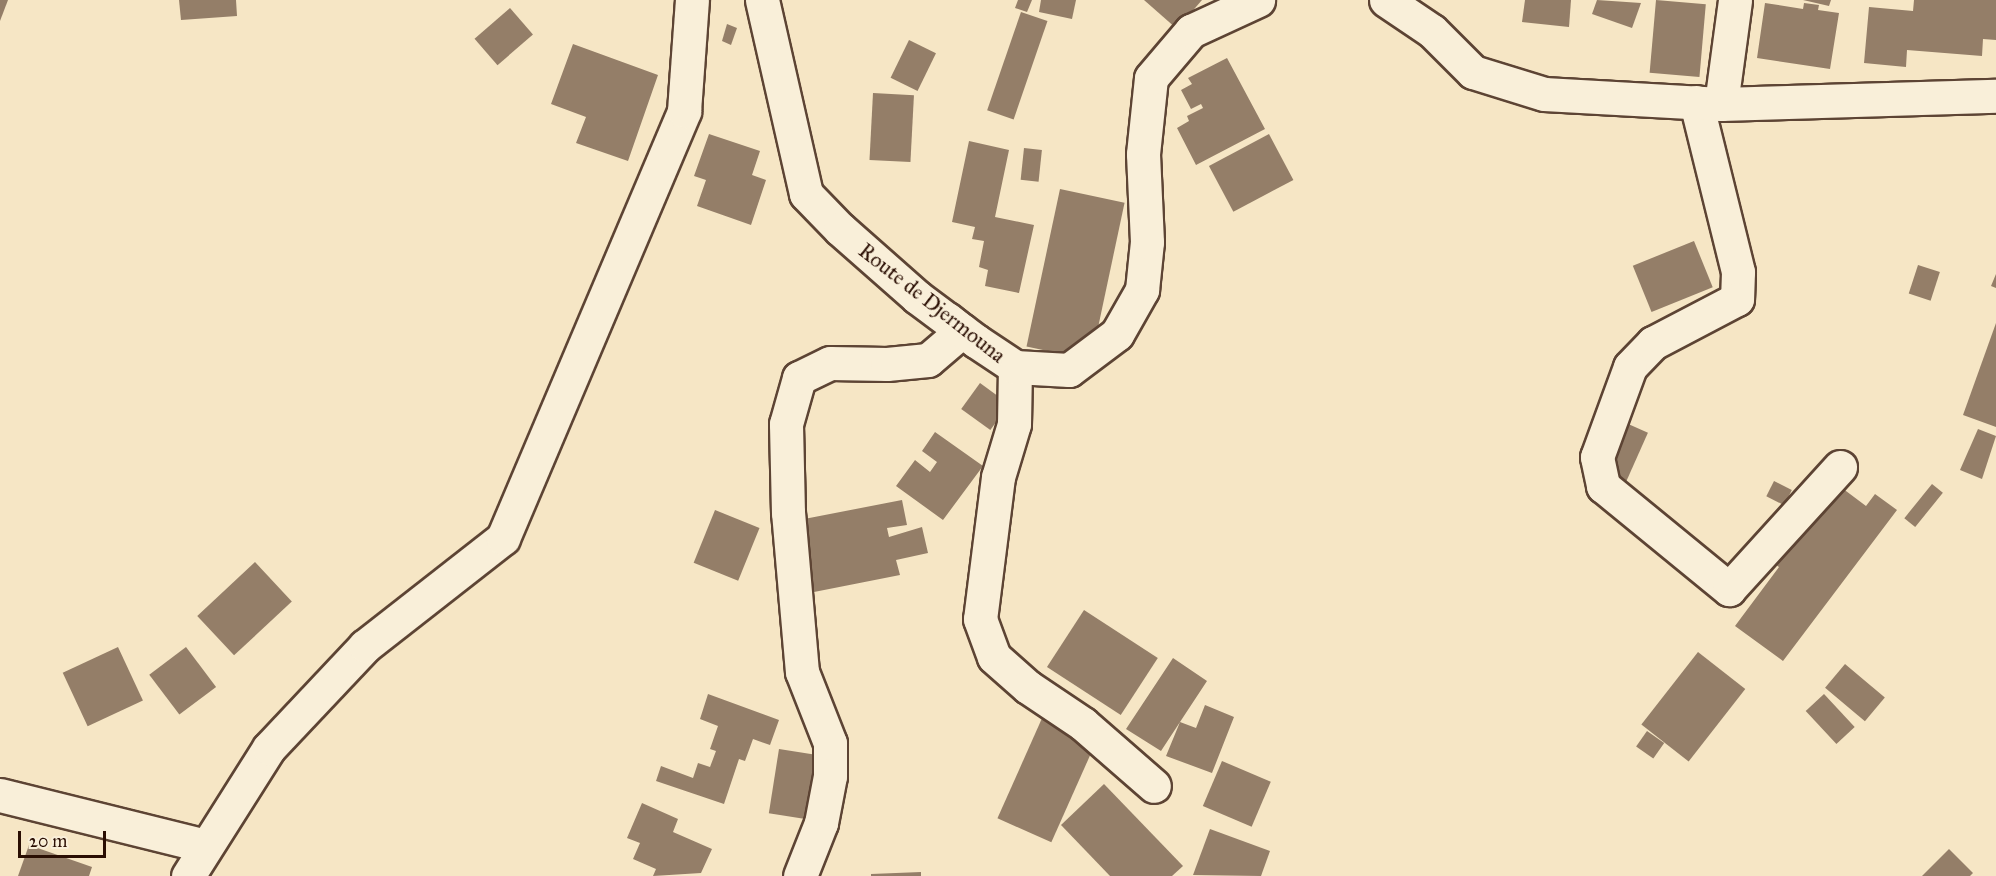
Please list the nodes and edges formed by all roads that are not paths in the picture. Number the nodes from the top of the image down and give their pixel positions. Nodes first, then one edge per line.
1 (692, 0) edge
2 (762, 0) edge
3 (1258, 0) edge
4 (1386, 0) edge
5 (1735, 0) edge
6 (1996, 96) edge
7 (1709, 103) junction
8 (947, 319) junction
9 (1015, 367) junction
10 (1840, 467) dead end
11 (1154, 786) dead end
12 (0, 795) edge
13 (206, 846) junction
14 (188, 876) edge
15 (800, 876) edge

1 - 13 street
2 - 8 street, Route de Djermouna
3 - 9 street, Route de Djermouna
4 - 7 street
5 - 7 street
6 - 7 street
7 - 10 street
8 - 9 street, Route de Djermouna
8 - 15 street
9 - 11 street
12 - 13 street
13 - 14 street

